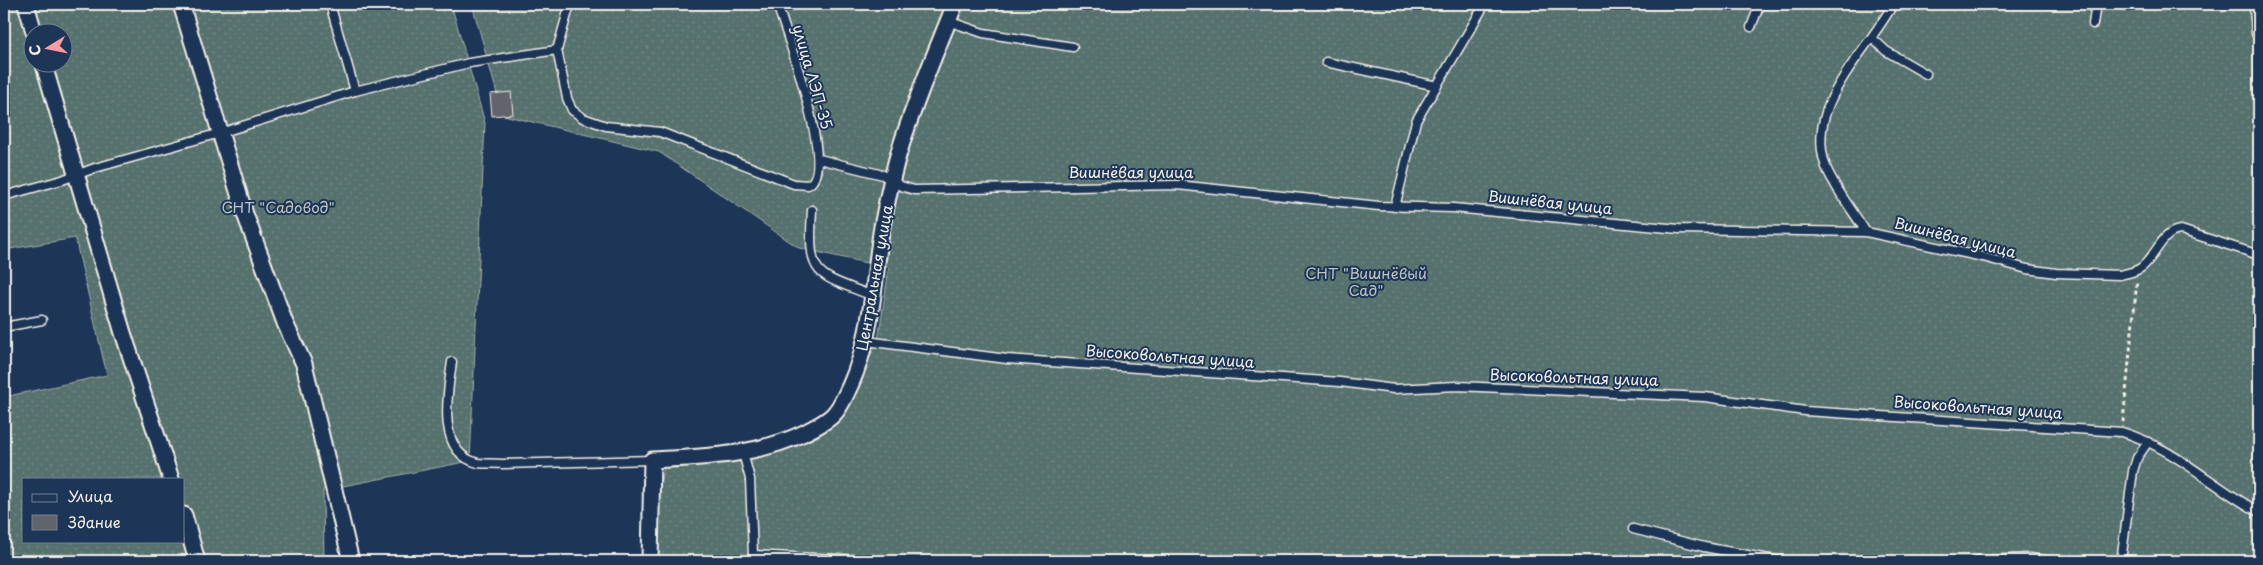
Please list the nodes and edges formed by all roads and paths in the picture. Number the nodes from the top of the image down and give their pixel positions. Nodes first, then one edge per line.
1 (26, 4) edge
2 (181, 4) edge
3 (330, 4) edge
4 (570, 4) edge
5 (777, 4) edge
6 (955, 4) edge
7 (1485, 4) edge
8 (1760, 4) edge
9 (1893, 4) edge
10 (2096, 4) edge
11 (2254, 4) edge
12 (31, 22) edge
13 (948, 22) junction
14 (2093, 24) dead end
15 (1751, 27) dead end
16 (2256, 34) dead end
17 (1872, 38) junction
18 (1073, 47) dead end
19 (557, 50) junction
20 (1326, 62) dead end
21 (46, 72) edge
22 (1926, 74) dead end
23 (1437, 86) junction
24 (355, 91) junction
25 (220, 133) junction
26 (819, 158) junction
27 (77, 176) junction
28 (892, 180) junction
29 (4, 196) edge
30 (1395, 207) junction
31 (812, 210) dead end
32 (1866, 232) junction
33 (2259, 255) edge
34 (2136, 271) junction
35 (873, 296) junction
36 (42, 320) dead end
37 (4, 327) edge
38 (866, 341) junction
39 (452, 362) dead end
40 (2122, 432) junction
41 (2148, 442) junction
42 (743, 453) junction
43 (652, 460) junction
44 (171, 478) edge
45 (2259, 512) edge
46 (185, 519) edge
47 (1634, 529) dead end
48 (197, 561) edge
49 (351, 561) edge
50 (650, 561) edge
51 (883, 561) edge
52 (1780, 561) edge
53 (1974, 561) edge
54 (2052, 561) edge
55 (2121, 561) edge

1 - 12 street
2 - 25 street
3 - 24 lane
4 - 19 lane
5 - 26 lane, улица ЛЭП-35
6 - 13 street, Центральная улица
7 - 23 lane
8 - 15 lane
9 - 17 lane
10 - 14 lane
11 - 16 lane
13 - 18 lane
13 - 28 street, Центральная улица
17 - 22 lane
17 - 32 lane
19 - 24 lane
19 - 26 lane, улица ЛЭП-35
20 - 23 lane
21 - 27 street
23 - 30 lane
24 - 25 lane
25 - 27 lane
25 - 49 street
26 - 28 lane, Вишнёвая улица
27 - 29 lane
27 - 44 street
28 - 30 lane, Вишнёвая улица
28 - 35 street, Центральная улица
30 - 32 lane, Вишнёвая улица
31 - 35 lane
32 - 34 lane, Вишнёвая улица
33 - 34 lane
34 - 40 path
35 - 38 street, Центральная улица
36 - 37 lane
38 - 40 lane, Высоковольтная улица
38 - 42 street, Центральная улица
39 - 43 lane
40 - 41 lane, Высоковольтная улица
41 - 45 lane, Высоковольтная улица
41 - 55 lane
42 - 43 street, Центральная улица
42 - 51 lane
43 - 50 street
46 - 48 street
47 - 52 lane
53 - 54 lane

